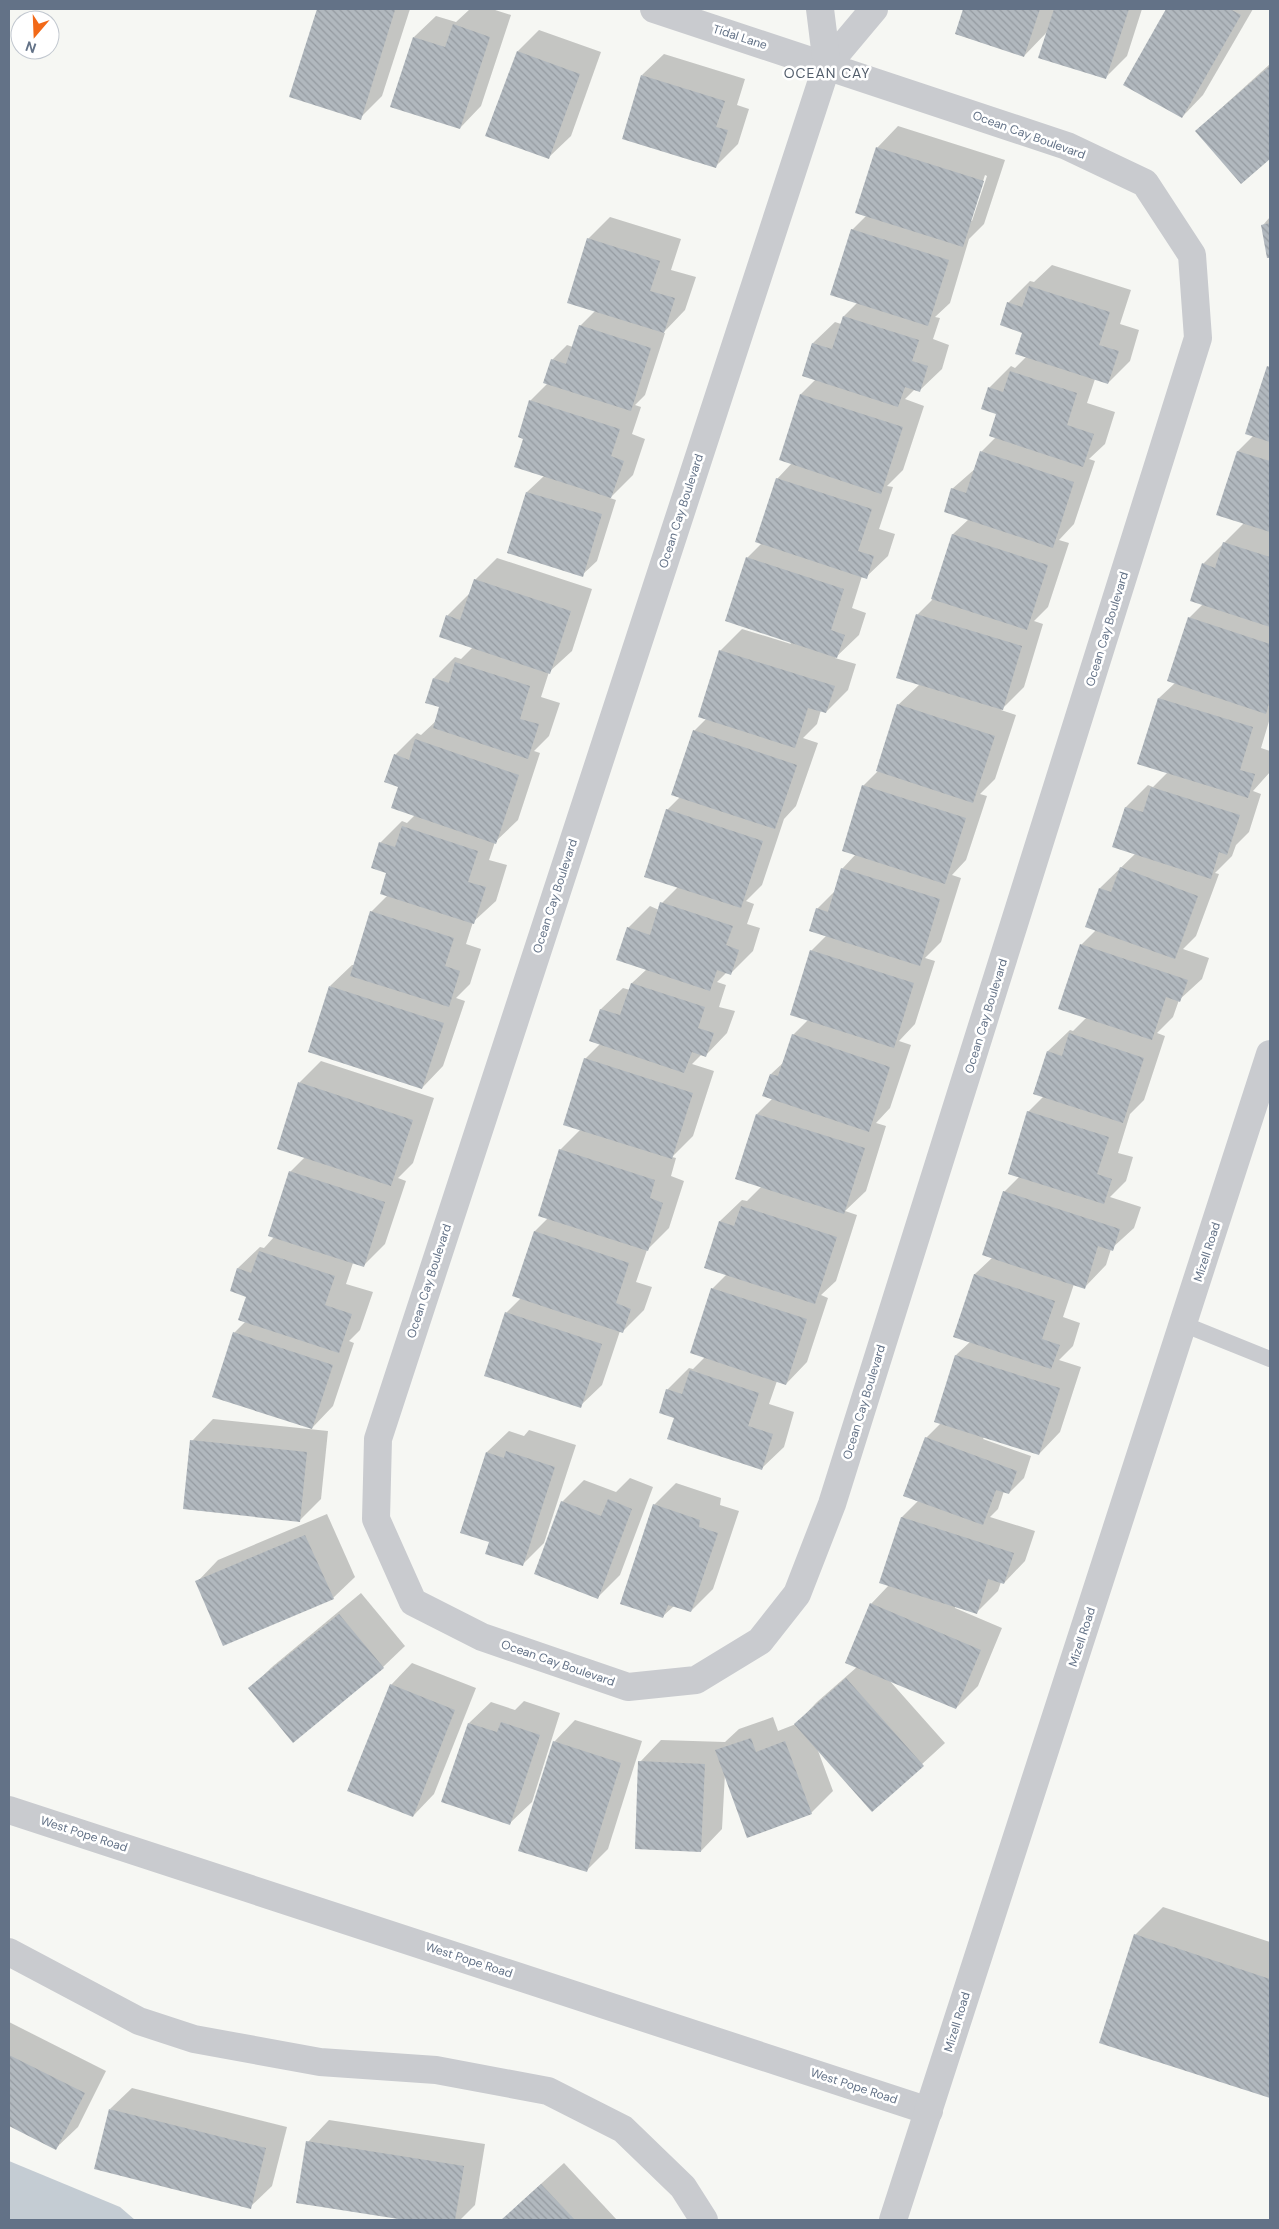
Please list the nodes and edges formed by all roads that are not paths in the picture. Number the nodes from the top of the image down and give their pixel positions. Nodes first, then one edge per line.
1 (654, 9) edge
2 (820, 9) edge
3 (874, 9) edge
4 (826, 65) junction
5 (1270, 1054) edge
6 (1183, 1324) junction
7 (1270, 1359) edge
8 (9, 1810) edge
9 (9, 1952) edge
10 (929, 2111) junction
11 (704, 2220) edge
12 (893, 2220) edge

1 - 4 street, Tidal Lane
2 - 4 street, Ocean Cay Boulevard
3 - 4 street, Ocean Cay Boulevard
4 - 4 street, Ocean Cay Boulevard
5 - 6 street, Mizell Road
6 - 7 lane
6 - 10 street, Mizell Road
8 - 10 street, West Pope Road
9 - 11 street
10 - 12 street, Mizell Road

